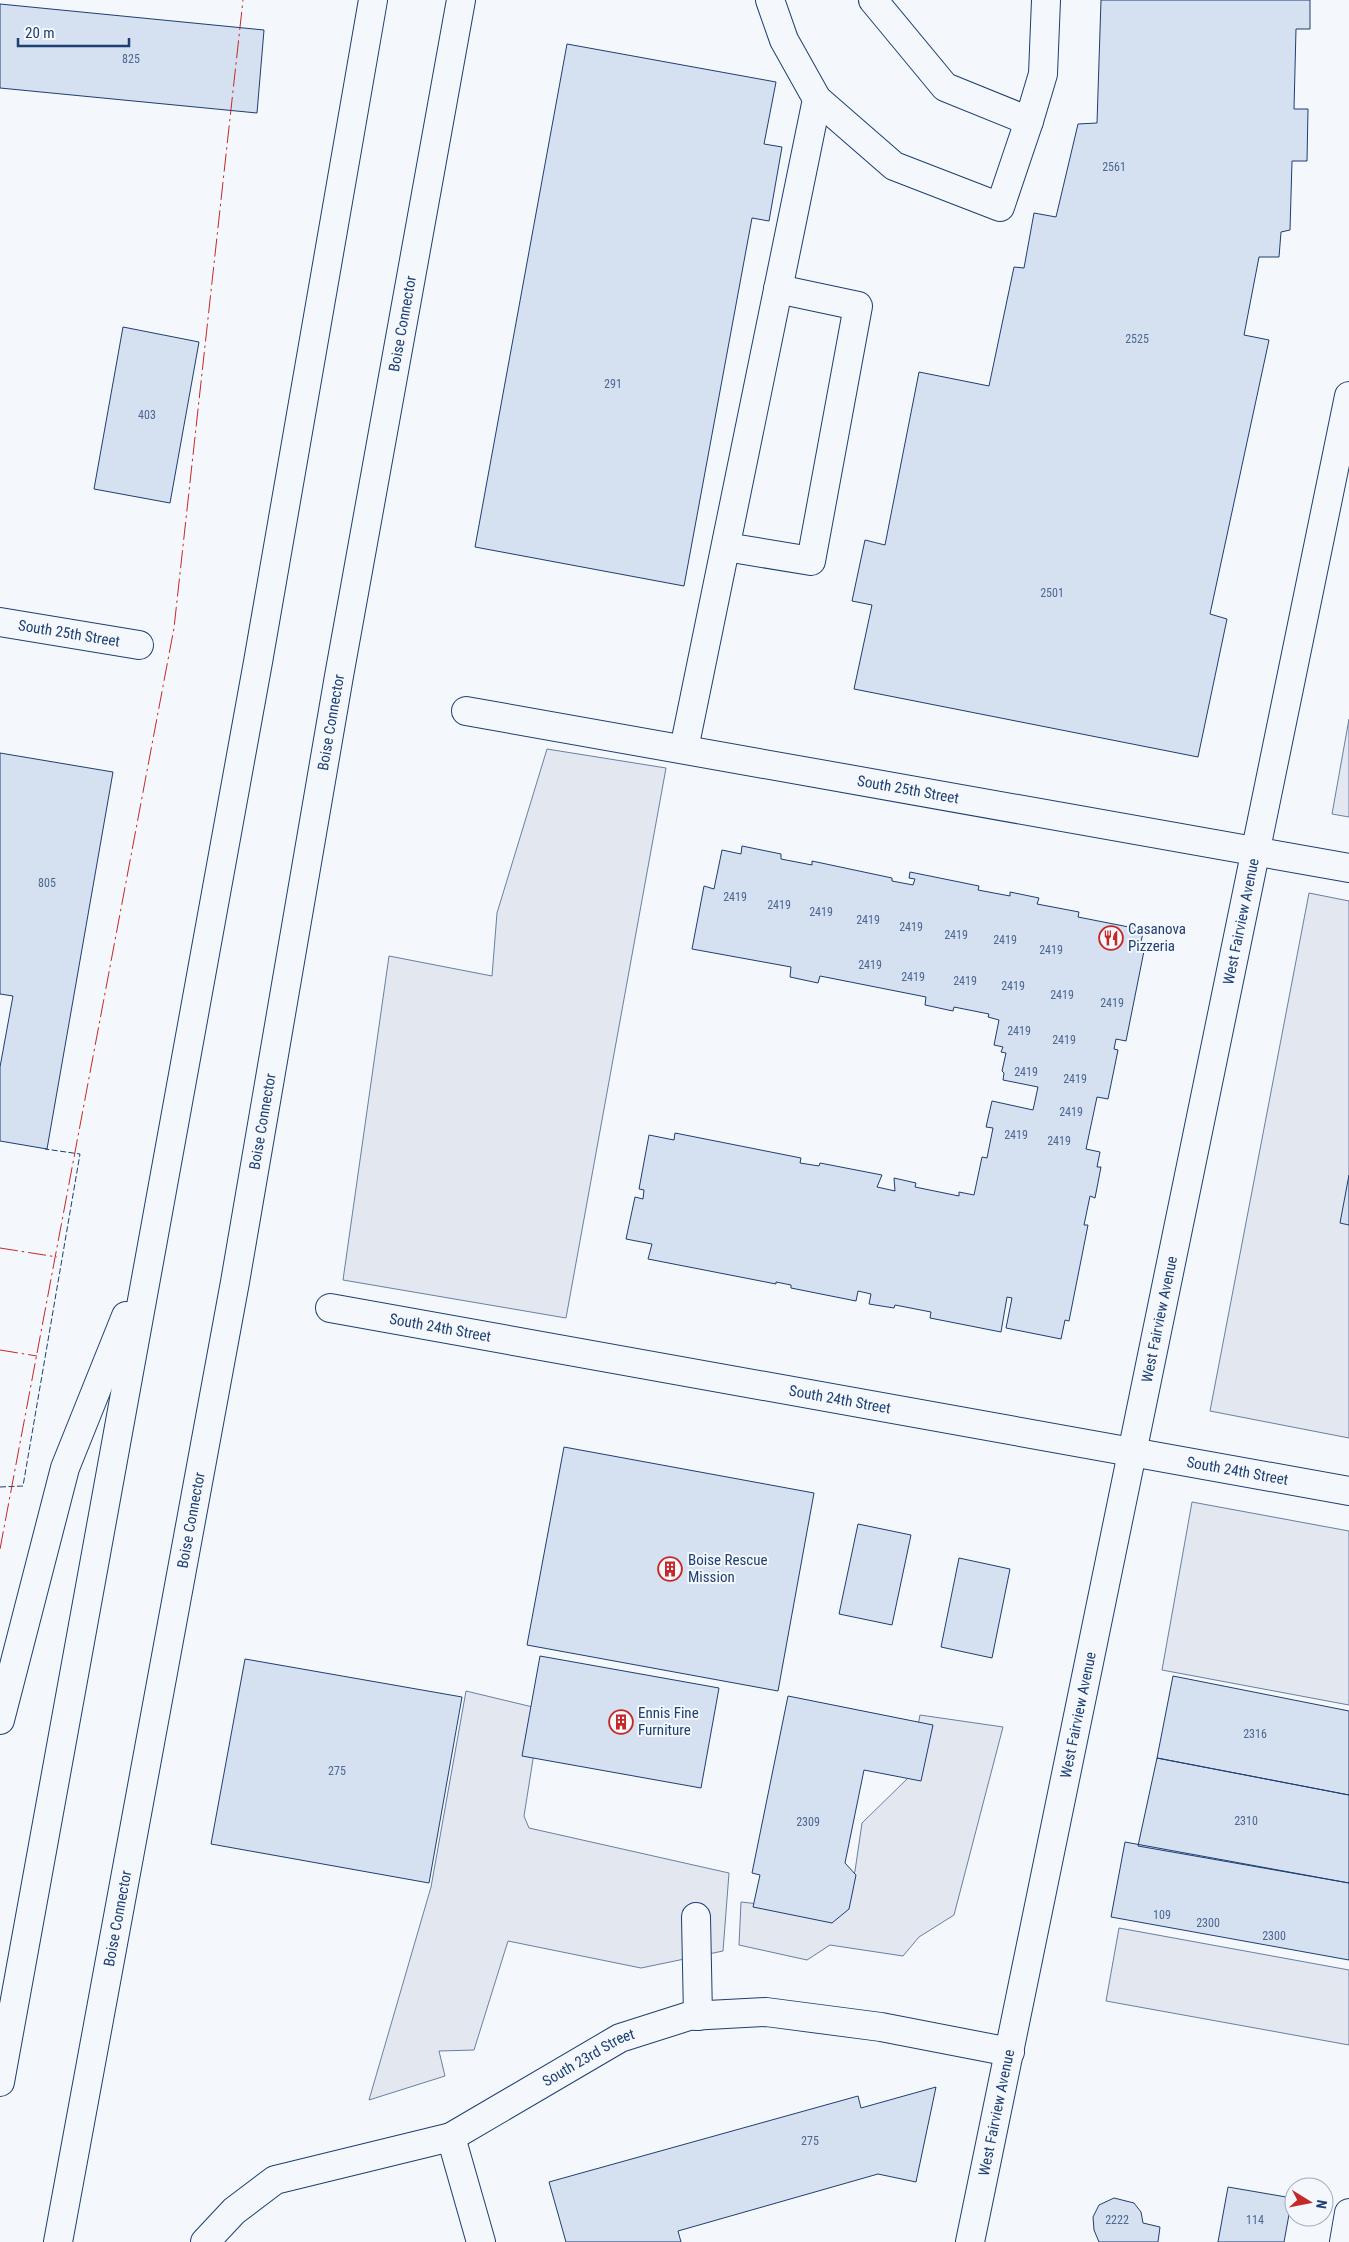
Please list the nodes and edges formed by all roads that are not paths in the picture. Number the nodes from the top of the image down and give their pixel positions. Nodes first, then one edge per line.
1 (373, 0) edge
2 (461, 0) edge
3 (770, 0) edge
4 (873, 0) edge
5 (1046, 0) edge
6 (817, 99) junction
7 (1029, 121) junction
8 (778, 289) junction
9 (1349, 396) edge
10 (726, 547) junction
11 (0, 622) edge
12 (139, 645) dead end
13 (466, 711) dead end
14 (684, 749) junction
15 (1256, 851) junction
16 (1349, 868) edge
17 (148, 1261) junction
18 (330, 1308) dead end
19 (1133, 1453) junction
20 (1349, 1491) edge
21 (0, 1720) edge
22 (696, 1917) dead end
23 (698, 2016) junction
24 (1010, 2052) junction
25 (0, 2082) edge
26 (451, 2137) junction
27 (1349, 2213) edge
28 (58, 2242) edge
29 (205, 2242) edge
30 (481, 2242) edge
31 (970, 2242) edge
32 (1344, 2242) edge

1 - 17 main road
2 - 28 main road, Boise Connector
3 - 6 main road
4 - 7 main road
5 - 7 main road
6 - 7 main road
6 - 8 main road
8 - 10 main road
8 - 10 main road
9 - 15 main road, West Fairview Avenue
10 - 14 main road
11 - 12 main road, South 25th Street
13 - 14 main road, South 25th Street
14 - 15 main road, South 25th Street
15 - 16 main road, South 25th Street
15 - 19 main road, West Fairview Avenue
17 - 21 main road
17 - 25 main road
18 - 19 main road, South 24th Street
19 - 20 main road, South 24th Street
19 - 24 main road, West Fairview Avenue
22 - 23 main road
23 - 24 main road, South 23rd Street
23 - 26 main road, South 23rd Street
24 - 31 main road, West Fairview Avenue
26 - 29 main road, South 23rd Street
26 - 30 main road
27 - 32 main road

